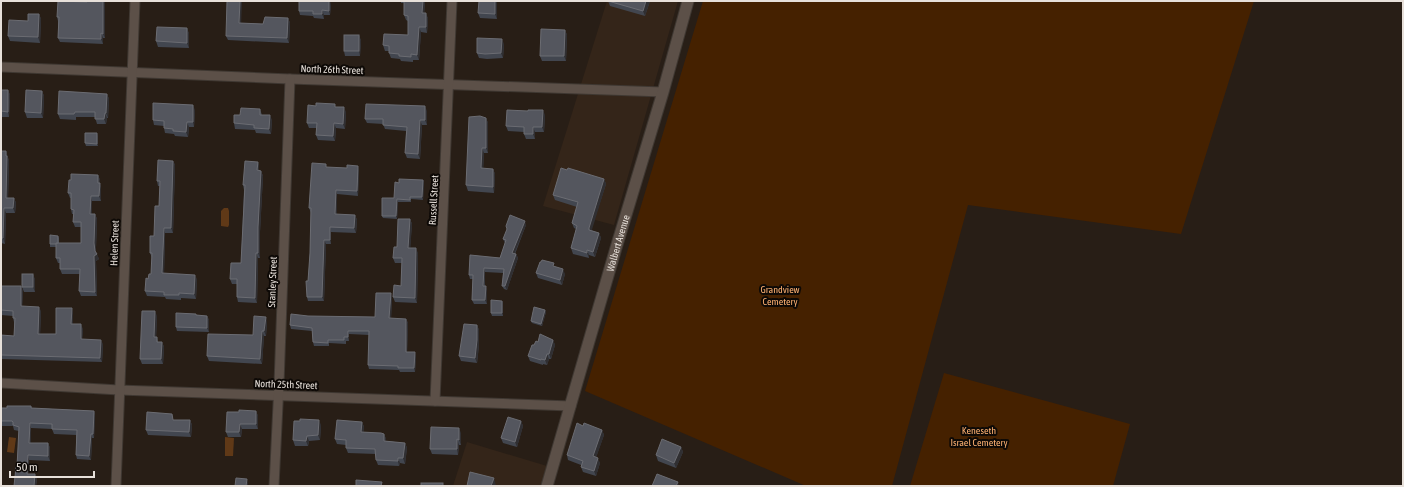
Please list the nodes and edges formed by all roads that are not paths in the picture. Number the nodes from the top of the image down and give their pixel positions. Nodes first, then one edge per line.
1 (135, 1) edge
2 (452, 1) edge
3 (688, 1) edge
4 (1, 67) edge
5 (132, 72) junction
6 (290, 79) junction
7 (449, 84) junction
8 (663, 92) junction
9 (1, 383) edge
10 (119, 390) junction
11 (278, 395) junction
12 (435, 401) junction
13 (571, 406) junction
14 (116, 486) edge
15 (274, 486) edge
16 (547, 486) edge

1 - 5 street, Helen Street
2 - 7 street, Russell Street
3 - 8 main road, Walbert Avenue
4 - 5 street, North 26th Street
5 - 6 street, North 26th Street
5 - 10 street, Helen Street
6 - 7 street, North 26th Street
6 - 11 street, Stanley Street
7 - 8 street, North 26th Street
7 - 12 street, Russell Street
8 - 13 main road, Walbert Avenue
9 - 10 street, North 25th Street
10 - 11 street, North 25th Street
10 - 14 street, Helen Street
11 - 12 street, North 25th Street
11 - 15 street, Stanley Street
12 - 13 street, North 25th Street
13 - 16 main road, Walbert Avenue

